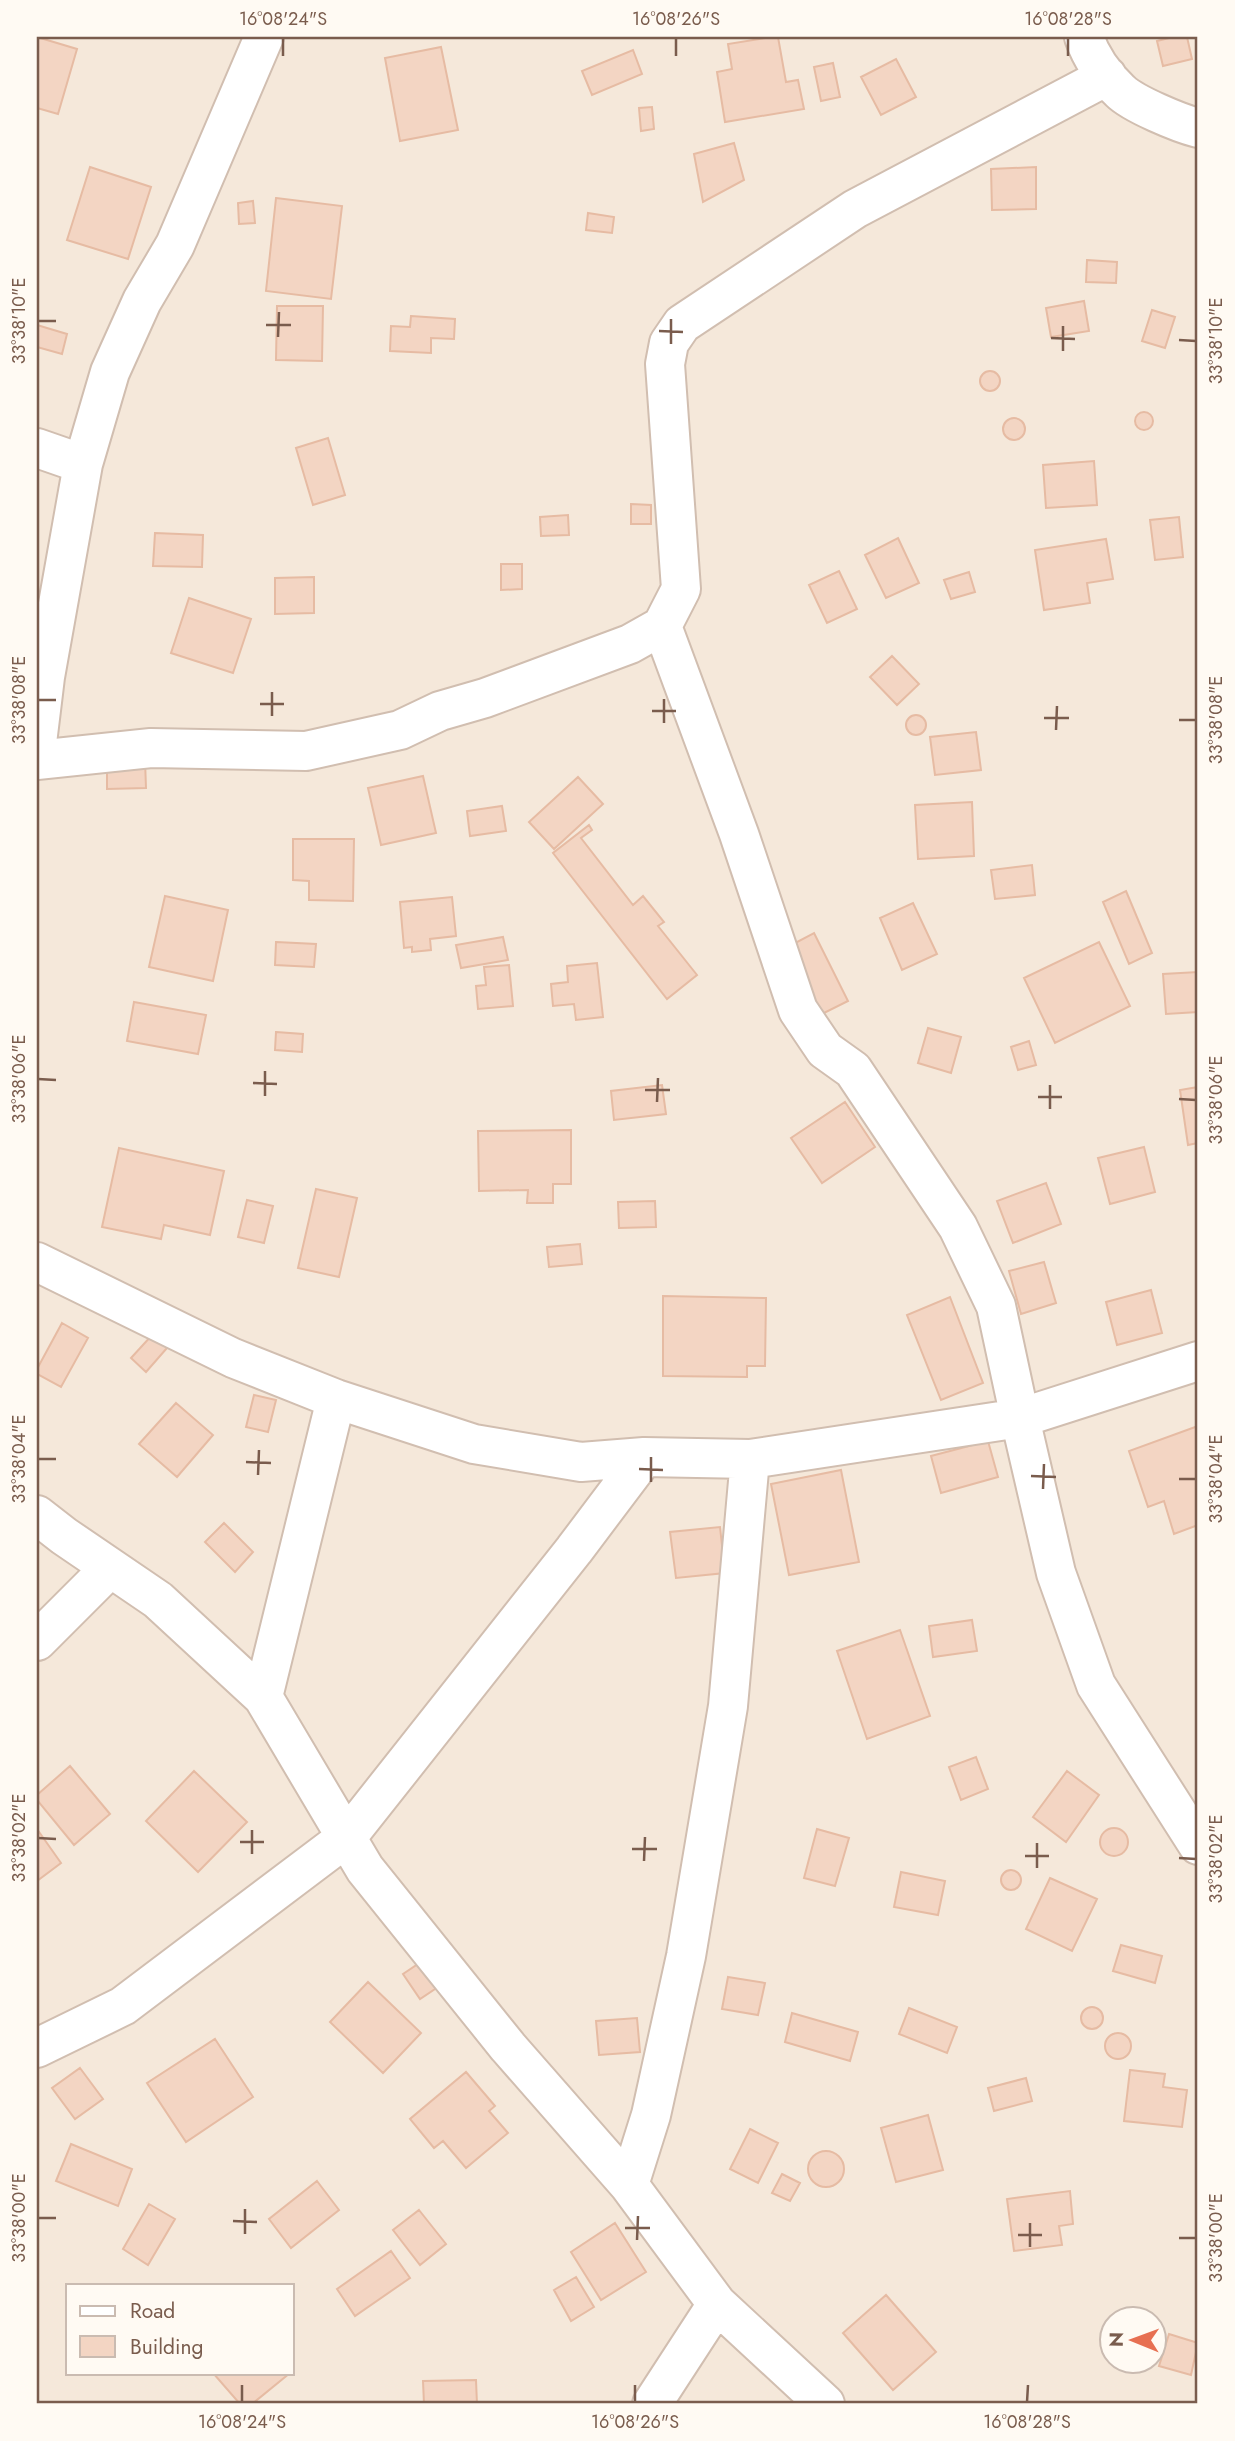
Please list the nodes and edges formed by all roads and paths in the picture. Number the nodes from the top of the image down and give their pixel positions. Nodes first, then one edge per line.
1 (264, 37) edge
2 (1084, 37) edge
3 (1107, 76) junction
4 (1198, 128) edge
5 (37, 448) edge
6 (83, 464) junction
7 (662, 626) junction
8 (37, 743) edge
9 (37, 760) edge
10 (37, 1262) edge
11 (1198, 1361) edge
12 (336, 1399) junction
13 (1020, 1418) junction
14 (644, 1457) junction
15 (750, 1459) junction
16 (37, 1515) edge
17 (110, 1568) junction
18 (37, 1641) edge
19 (263, 1697) junction
20 (347, 1838) junction
21 (1198, 1845) edge
22 (37, 2048) edge
23 (629, 2185) junction
24 (717, 2304) junction
25 (652, 2404) edge
26 (825, 2404) edge

1 - 6 street
2 - 3 street
3 - 4 street
3 - 7 street
5 - 6 street
6 - 8 street
7 - 9 street
7 - 13 street
10 - 12 street
11 - 13 street
12 - 14 street
12 - 19 street
13 - 15 street
13 - 21 street
14 - 15 street
14 - 20 street
15 - 23 street
16 - 17 street
17 - 18 street
17 - 19 street
19 - 20 street
20 - 22 street
20 - 23 street
23 - 24 street
24 - 25 street
24 - 26 street

